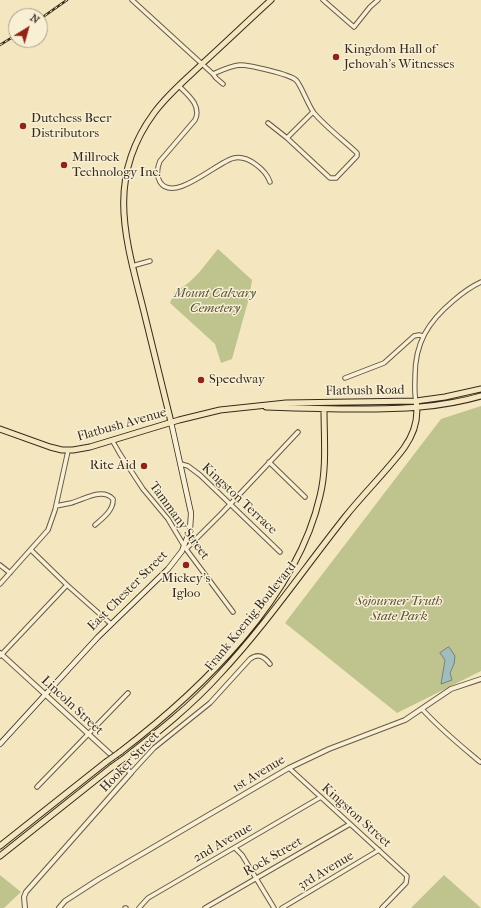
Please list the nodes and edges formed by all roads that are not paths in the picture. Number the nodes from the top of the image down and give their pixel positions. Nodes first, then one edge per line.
1 (132, 0) edge
2 (271, 0) edge
3 (323, 0) edge
4 (378, 0) edge
5 (202, 64) junction
6 (213, 74) junction
7 (223, 84) dead end
8 (178, 86) junction
9 (313, 112) junction
10 (268, 123) dead end
11 (287, 138) junction
12 (270, 182) dead end
13 (150, 261) dead end
14 (132, 266) junction
15 (481, 282) edge
16 (423, 336) junction
17 (345, 378) dead end
18 (481, 389) edge
19 (481, 396) edge
20 (416, 401) junction
21 (329, 402) junction
22 (249, 407) junction
23 (417, 408) junction
24 (324, 409) junction
25 (204, 413) joint
26 (171, 422) junction
27 (0, 430) edge
28 (298, 432) dead end
29 (112, 440) junction
30 (68, 451) junction
31 (269, 462) junction
32 (181, 464) junction
33 (305, 497) dead end
34 (231, 504) junction
35 (56, 506) junction
36 (95, 525) dead end
37 (185, 547) junction
38 (31, 550) junction
39 (280, 552) dead end
40 (0, 565) edge
41 (10, 573) junction
42 (0, 584) edge
43 (67, 585) junction
44 (233, 612) dead end
45 (111, 624) junction
46 (1, 654) edge
47 (270, 664) dead end
48 (481, 679) edge
49 (128, 693) dead end
50 (46, 695) junction
51 (422, 709) junction
52 (89, 734) junction
53 (0, 744) edge
54 (480, 762) edge
55 (289, 768) junction
56 (131, 773) junction
57 (37, 787) dead end
58 (321, 797) junction
59 (350, 824) junction
60 (0, 846) edge
61 (235, 848) junction
62 (379, 850) junction
63 (0, 856) edge
64 (256, 879) junction
65 (25, 908) edge
66 (59, 908) edge
67 (139, 908) edge
68 (206, 908) edge
69 (274, 908) edge
70 (282, 908) edge
71 (382, 908) edge

1 - 5 street
2 - 5 main road
3 - 4 street
5 - 6 street
5 - 8 main road
6 - 7 street
6 - 9 street
8 - 12 street
8 - 14 main road
9 - 11 street
9 - 11 street
10 - 11 street
13 - 14 street
14 - 26 main road
15 - 16 street
16 - 17 street
16 - 20 street
18 - 20 main road, Flatbush Road
19 - 23 main road, Flatbush Road
20 - 21 main road, Flatbush Road
20 - 23 main road, Frank Koenig Boulevard
21 - 22 main road, Flatbush Road
21 - 24 main road
22 - 24 main road, Flatbush Road
22 - 25 main road, Flatbush Road
23 - 24 main road, Flatbush Road
23 - 63 main road, Frank Koenig Boulevard, bridge
24 - 60 main road, Frank Koenig Boulevard, bridge
25 - 26 main road, Flatbush Avenue
26 - 29 main road, Flatbush Avenue
26 - 32 main road, East Chester Street
27 - 30 main road, Flatbush Avenue
28 - 31 street, East Chester Street
29 - 30 main road, Flatbush Avenue
29 - 37 street, Tammany Street
30 - 35 street
31 - 33 street
31 - 34 street, East Chester Street
32 - 34 street, Kingston Terrace
32 - 37 main road, East Chester Street
34 - 37 street, East Chester Street
34 - 39 street, Kingston Terrace
35 - 36 street
35 - 38 street
37 - 44 street, Tammany Street
37 - 45 main road, East Chester Street
38 - 41 street
38 - 43 street
40 - 41 street
41 - 42 street
43 - 45 street
43 - 46 street
45 - 50 main road, East Chester Street
46 - 50 street, Lincoln Street
47 - 56 street, Hooker Street
48 - 51 street, 1st Avenue
49 - 52 street
50 - 52 street, Lincoln Street
50 - 53 main road, East Chester Street
51 - 54 street
51 - 55 street, 1st Avenue
52 - 56 street, Lincoln Street
52 - 57 street
55 - 58 street, Kingston Street
55 - 66 street, 1st Avenue
56 - 65 street, Hooker Street
58 - 59 street, Kingston Street
58 - 61 street, 2nd Avenue
59 - 62 street, Kingston Street
59 - 64 street, Rock Street
61 - 64 street
61 - 67 street, 2nd Avenue
62 - 70 street, 3rd Avenue
62 - 71 street, Kingston Street
64 - 68 street, Rock Street
64 - 69 street

